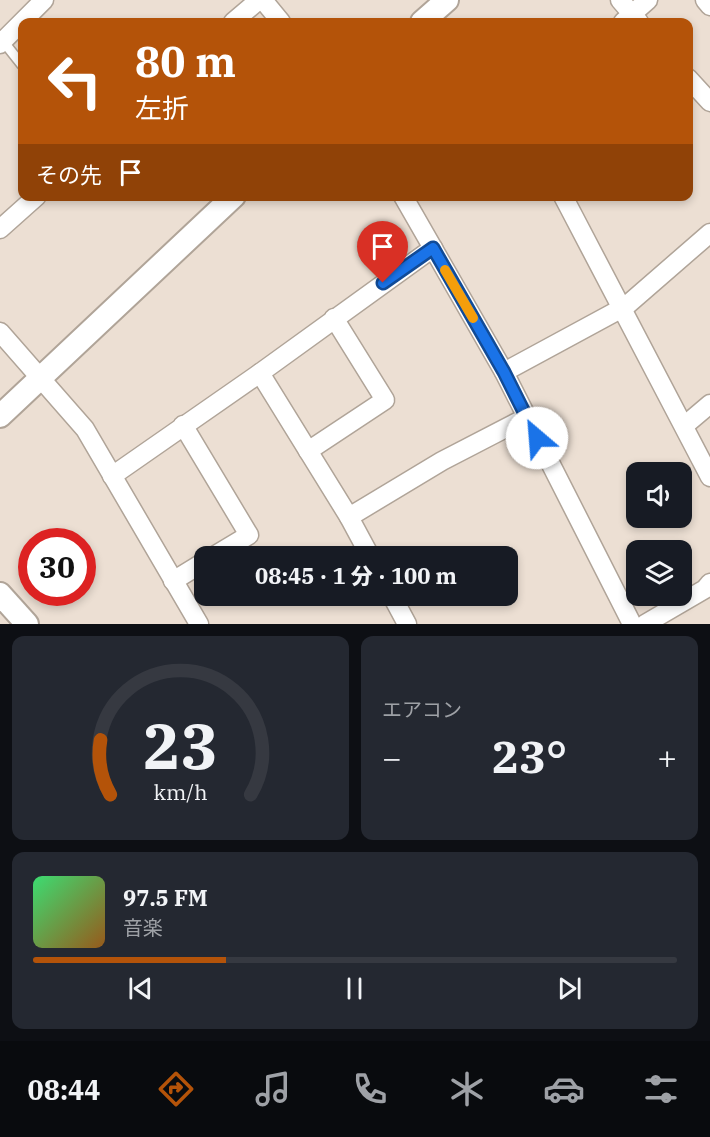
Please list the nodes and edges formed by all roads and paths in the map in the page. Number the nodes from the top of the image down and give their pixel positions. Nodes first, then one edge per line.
1 (44, 0) edge
2 (261, 0) edge
3 (447, 0) edge
4 (620, 0) edge
5 (648, 0) edge
6 (705, 0) edge
7 (710, 6) edge
8 (26, 18) edge
9 (238, 18) edge
10 (277, 18) edge
11 (427, 18) edge
12 (631, 18) edge
13 (634, 18) edge
14 (18, 26) edge
15 (1, 43) edge
16 (18, 61) edge
17 (693, 83) edge
18 (710, 102) edge
19 (31, 201) edge
20 (229, 201) edge
21 (406, 201) edge
22 (566, 201) edge
23 (0, 229) edge
24 (710, 233) edge
25 (433, 248) junction
26 (622, 308) junction
27 (334, 318) junction
28 (0, 332) edge
29 (504, 372) junction
30 (260, 373) junction
31 (42, 378) junction
32 (710, 404) edge
33 (0, 416) edge
34 (527, 417) junction
35 (183, 425) junction
36 (684, 426) junction
37 (308, 451) junction
38 (112, 476) junction
39 (710, 477) edge
40 (349, 517) junction
41 (231, 546) edge
42 (365, 546) edge
43 (194, 568) edge
44 (173, 581) junction
45 (710, 583) edge
46 (0, 594) edge
47 (397, 606) edge
48 (27, 624) edge
49 (199, 624) edge
50 (407, 624) edge
51 (632, 624) edge
52 (645, 624) edge

1 - 8 street
2 - 9 street
2 - 10 street
3 - 11 street
4 - 12 street
5 - 13 street
6 - 7 street
14 - 15 street
15 - 16 lane
17 - 18 street
19 - 23 street
20 - 31 street
21 - 25 street
22 - 26 street
24 - 26 street
25 - 27 street
25 - 29 street
26 - 29 street
26 - 36 street
27 - 30 street
27 - 37 street
28 - 31 street
29 - 34 street
30 - 35 street
30 - 37 street
31 - 33 street
31 - 38 street
32 - 36 street
34 - 40 street
34 - 51 street
35 - 38 street
35 - 41 street
36 - 39 street
37 - 40 street
38 - 44 street
40 - 42 street
43 - 44 street
44 - 49 street
45 - 52 street
46 - 48 street
47 - 50 street

